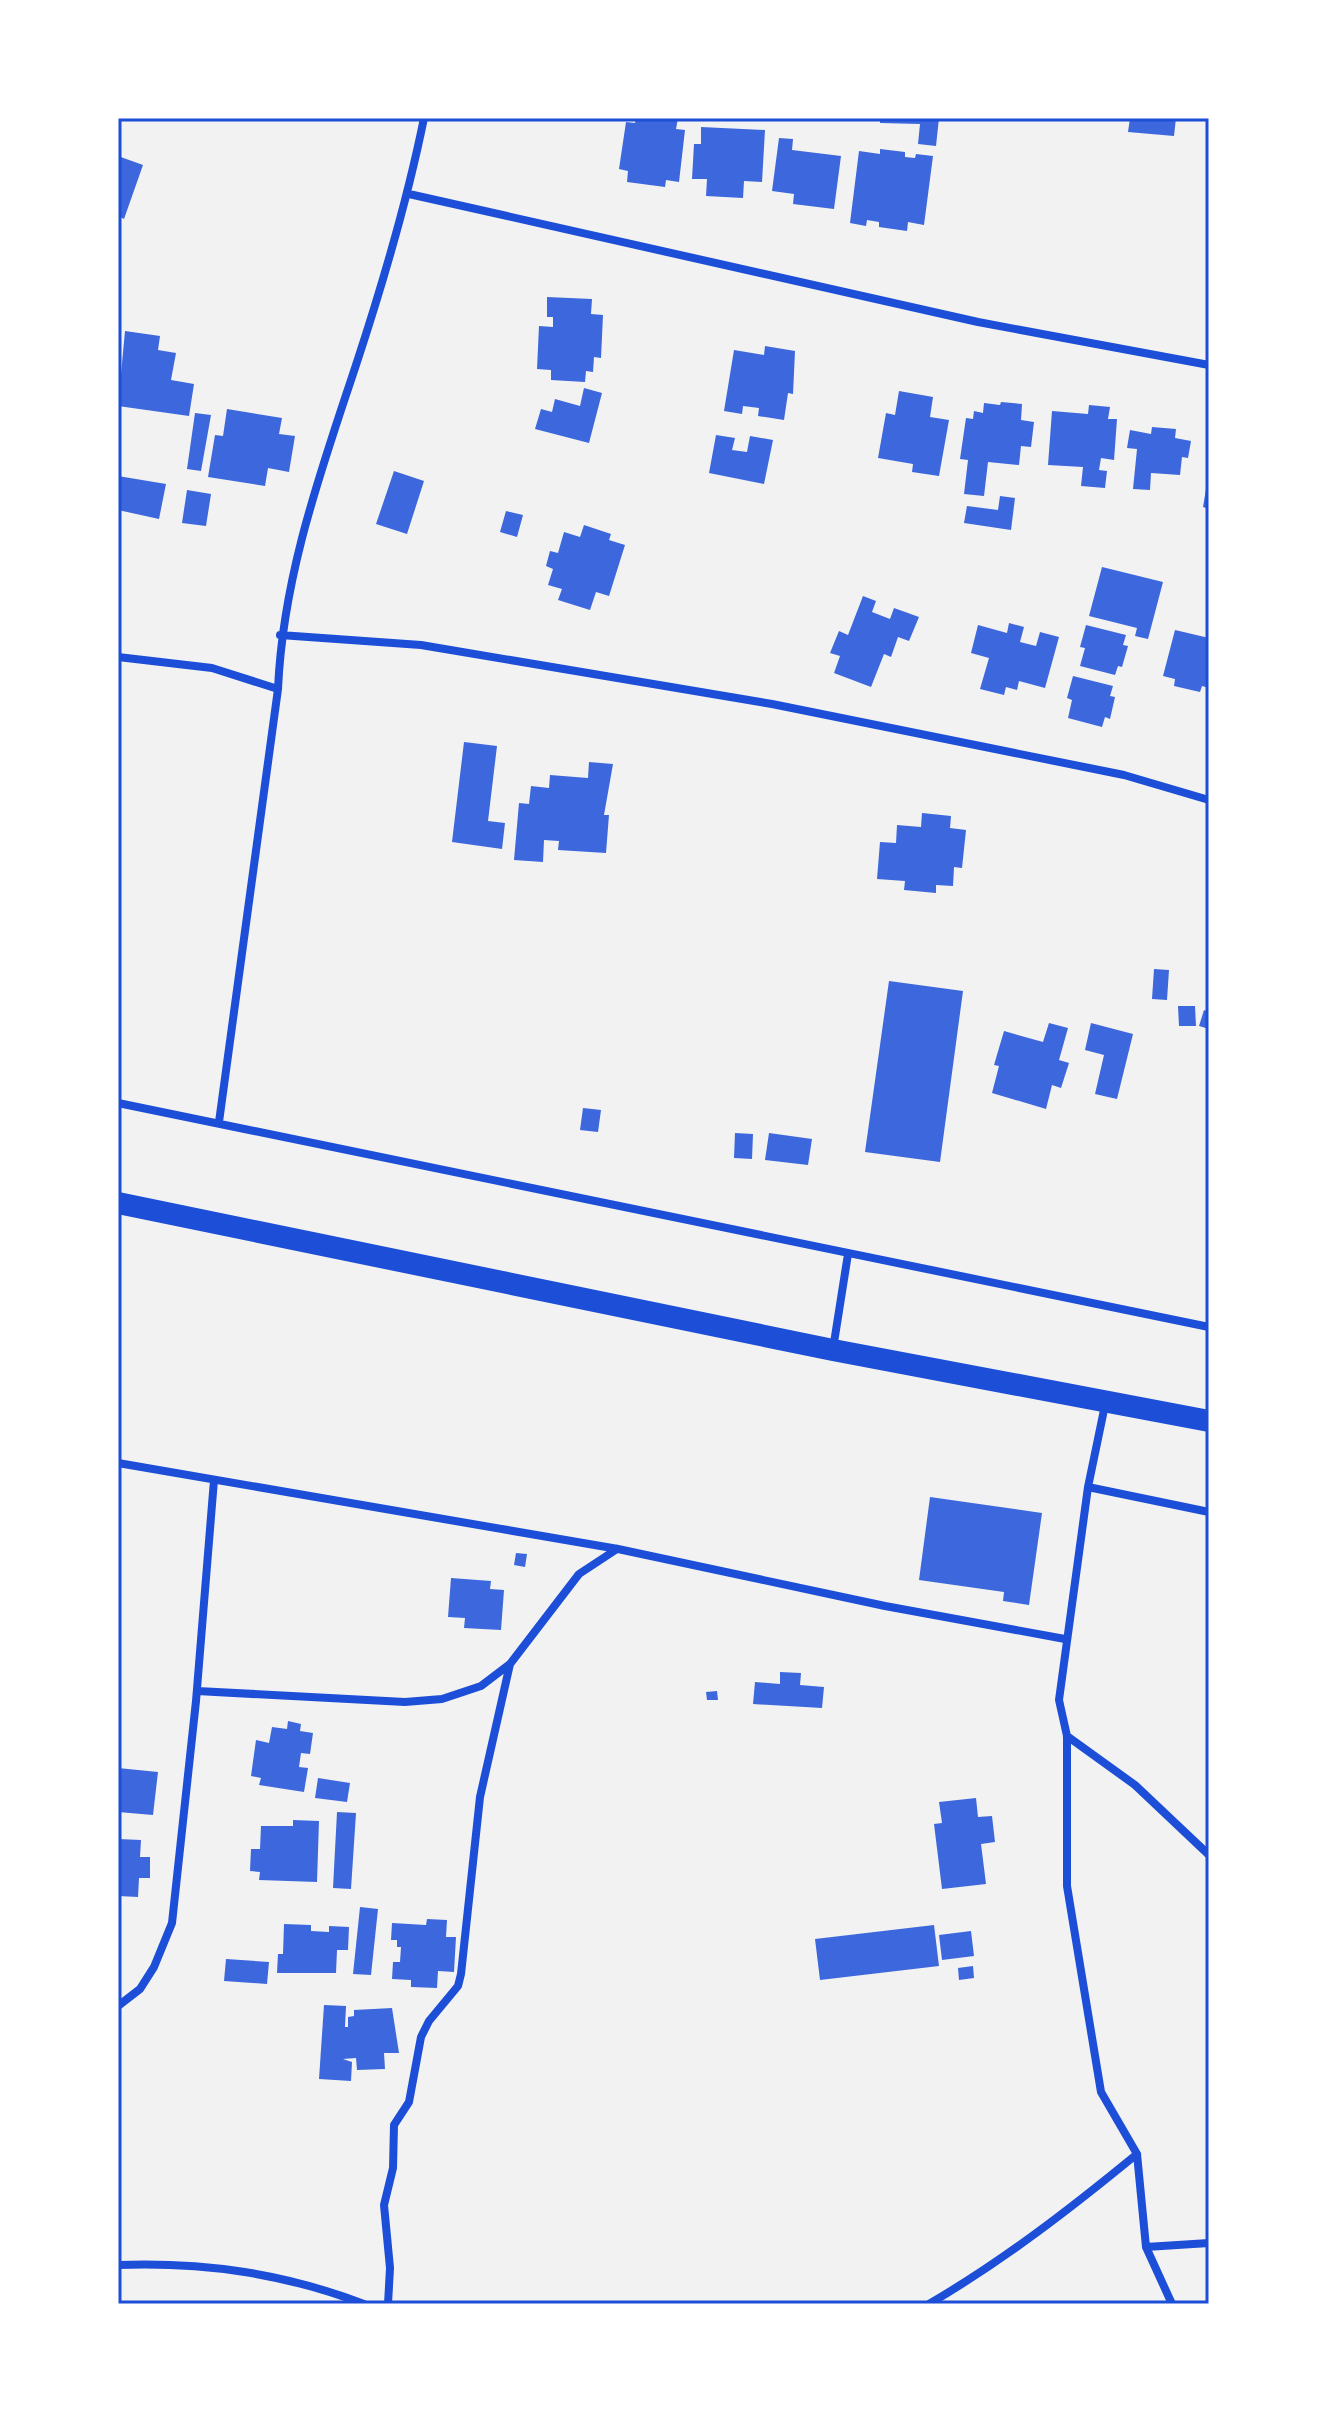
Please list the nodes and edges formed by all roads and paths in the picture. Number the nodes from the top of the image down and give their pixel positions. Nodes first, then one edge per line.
1 (424, 118) edge
2 (409, 194) junction
3 (1209, 365) edge
4 (280, 635) junction
5 (118, 657) edge
6 (278, 689) junction
7 (1209, 800) edge
8 (118, 1103) edge
9 (219, 1122) junction
10 (118, 1203) edge
11 (848, 1254) junction
12 (1209, 1327) edge
13 (833, 1350) junction
14 (1106, 1401) junction
15 (1209, 1421) edge
16 (118, 1463) edge
17 (214, 1480) junction
18 (1088, 1487) junction
19 (1209, 1512) edge
20 (618, 1549) junction
21 (1065, 1639) junction
22 (510, 1664) junction
23 (197, 1691) junction
24 (1067, 1736) junction
25 (1209, 1855) edge
26 (118, 2006) edge
27 (1137, 2154) junction
28 (1209, 2243) edge
29 (1146, 2247) junction
30 (118, 2265) edge
31 (364, 2304) edge
32 (388, 2304) edge
33 (929, 2304) edge
34 (1172, 2304) edge

1 - 2 street
2 - 3 street
2 - 4 street
4 - 6 street
4 - 7 street
5 - 6 street
6 - 9 street
8 - 9 street
9 - 11 street
10 - 13 highway
11 - 12 street
11 - 13 street
13 - 14 highway
14 - 15 highway
14 - 18 street
16 - 17 street
17 - 20 street
17 - 23 street
18 - 19 street
18 - 21 street
20 - 21 street
20 - 22 street
21 - 24 street
22 - 23 street
22 - 32 street
23 - 26 street
24 - 25 street
24 - 27 street
27 - 29 street
27 - 33 street
28 - 29 street
29 - 34 street
30 - 31 street

